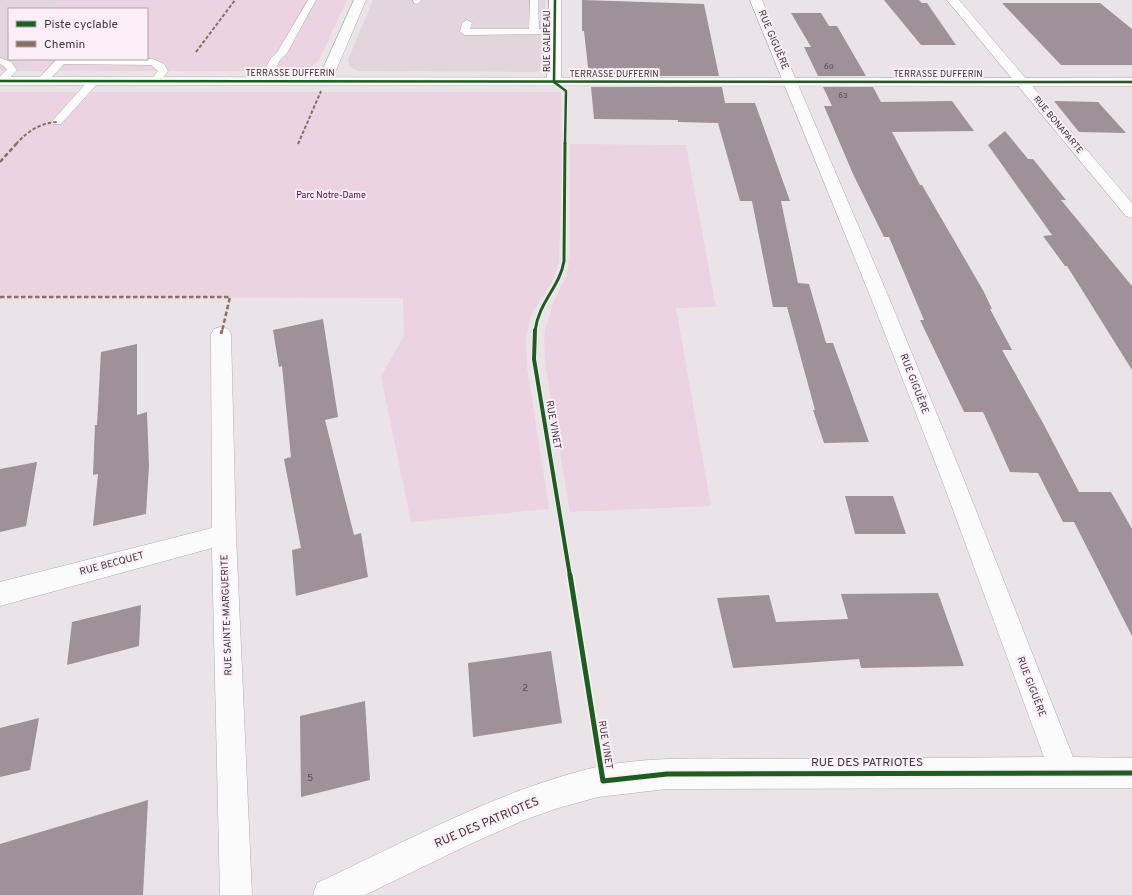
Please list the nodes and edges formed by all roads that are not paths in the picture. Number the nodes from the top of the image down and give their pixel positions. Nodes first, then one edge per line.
1 (312, 0) edge
2 (360, 0) edge
3 (756, 0) edge
4 (953, 0) edge
5 (544, 6) edge
6 (523, 9) dead end
7 (467, 23) dead end
8 (534, 32) junction
9 (555, 32) junction
10 (0, 61) edge
11 (45, 61) dead end
12 (61, 61) junction
13 (0, 81) edge
14 (42, 81) junction
15 (94, 81) junction
16 (155, 81) junction
17 (264, 81) junction
18 (324, 82) junction
19 (554, 82) junction
20 (791, 82) junction
21 (1023, 82) junction
22 (1132, 82) edge
23 (56, 122) dead end
24 (1132, 213) edge
25 (221, 334) dead end
26 (224, 535) junction
27 (0, 594) edge
28 (1064, 772) junction
29 (1132, 773) edge
30 (236, 895) edge
31 (329, 895) edge

1 - 17 lane
2 - 18 street
3 - 20 street, RUE GIGUÈRE
4 - 21 street, RUE BONAPARTE
5 - 6 lane
5 - 8 lane
5 - 9 street, RUE GALIPEAU
7 - 8 lane
8 - 9 lane
9 - 19 street, RUE GALIPEAU
10 - 13 lane
11 - 12 lane
12 - 14 lane
12 - 16 lane
13 - 14 street, TERRASSE DUFFERIN
14 - 15 street, TERRASSE DUFFERIN
15 - 16 street, TERRASSE DUFFERIN
15 - 23 lane
16 - 17 street, TERRASSE DUFFERIN
17 - 18 street, TERRASSE DUFFERIN
18 - 19 street, TERRASSE DUFFERIN
19 - 20 street, TERRASSE DUFFERIN
20 - 21 street, TERRASSE DUFFERIN
20 - 28 street, RUE GIGUÈRE
21 - 22 street, TERRASSE DUFFERIN
21 - 24 street, RUE BONAPARTE
25 - 26 street, RUE SAINTE-MARGUERITE
26 - 27 street, RUE BECQUET
26 - 30 street, RUE SAINTE-MARGUERITE
28 - 29 street, RUE DES PATRIOTES
28 - 31 street, RUE DES PATRIOTES

